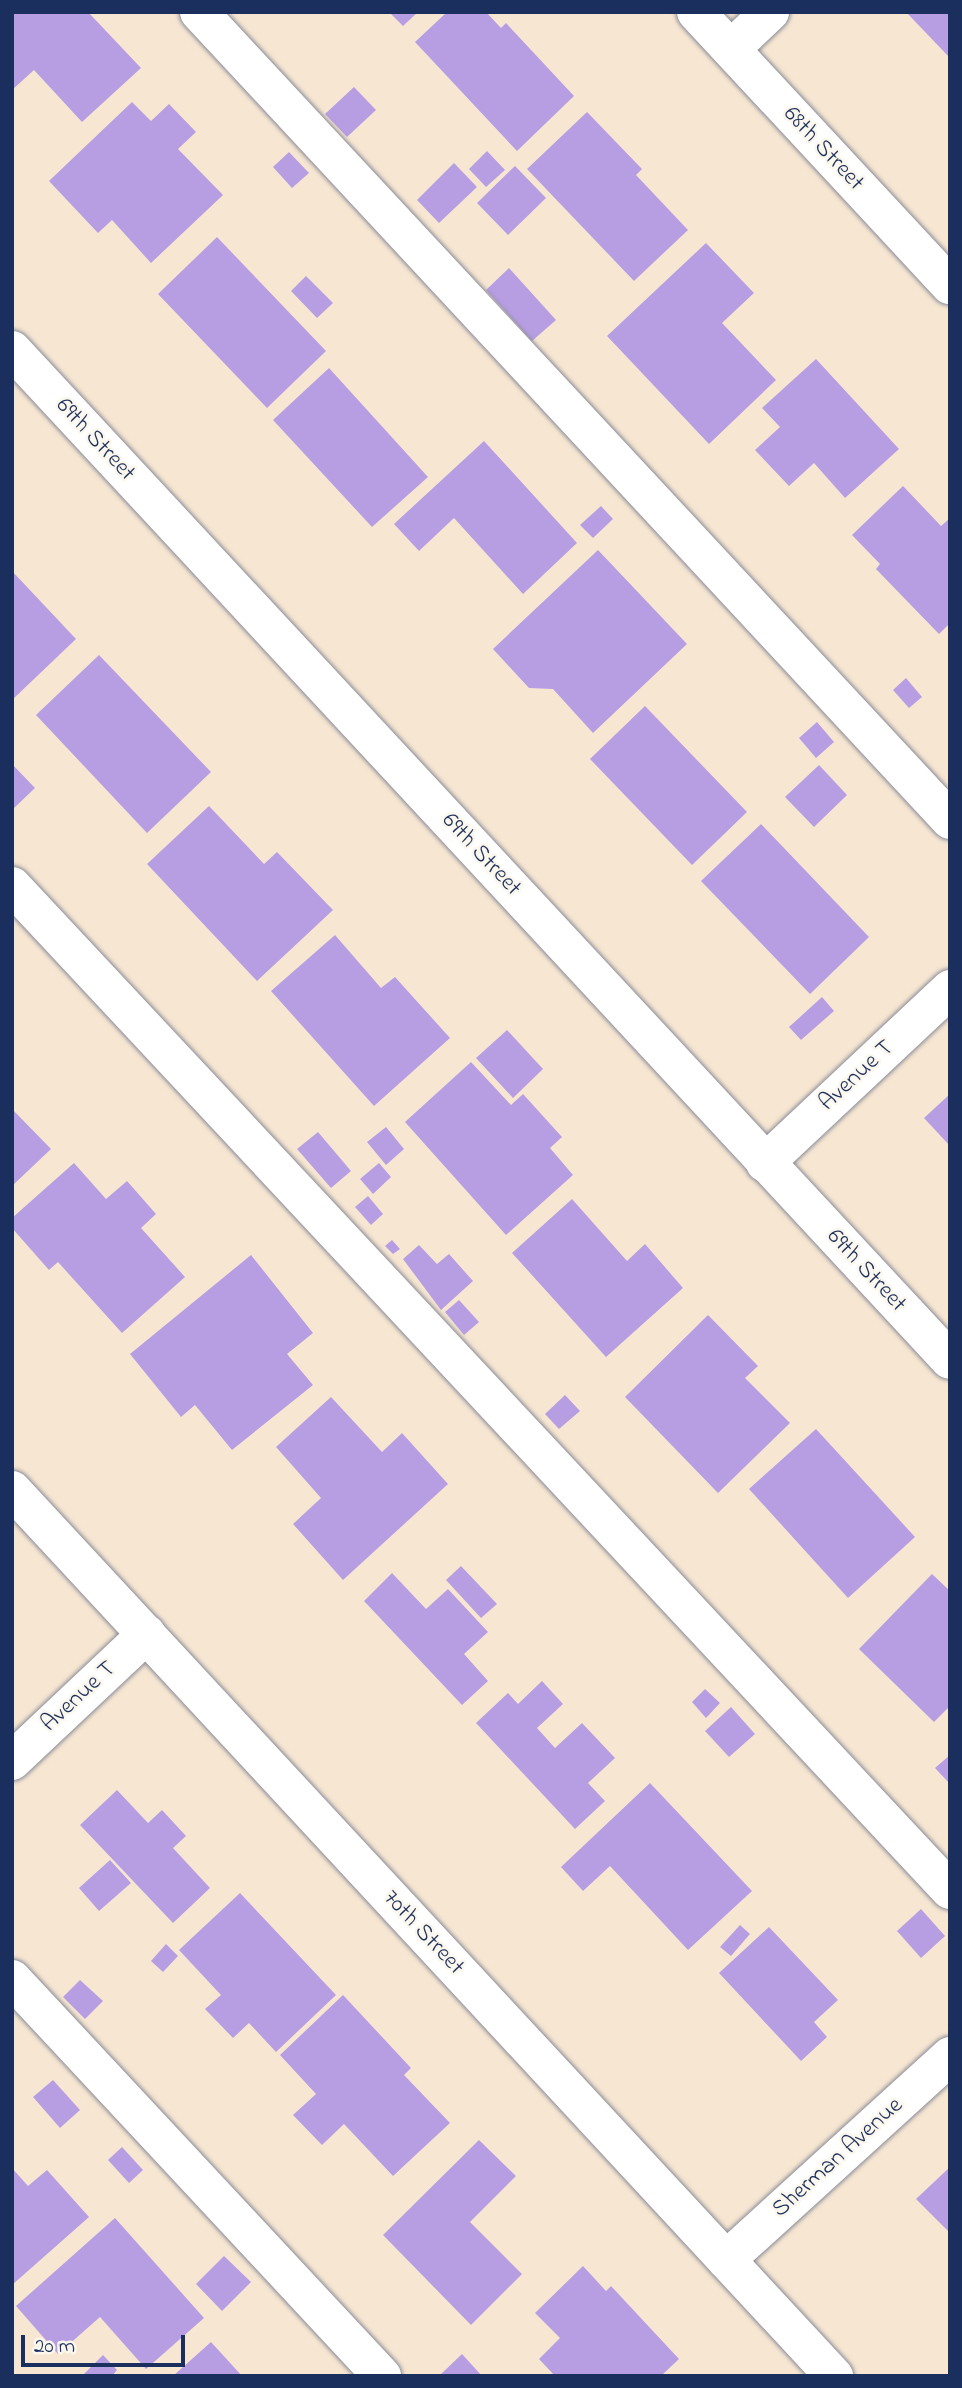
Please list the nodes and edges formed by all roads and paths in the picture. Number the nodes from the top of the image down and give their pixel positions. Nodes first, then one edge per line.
1 (199, 12) edge
2 (696, 12) edge
3 (770, 12) edge
4 (731, 49) junction
5 (950, 285) edge
6 (12, 350) edge
7 (950, 820) edge
8 (12, 886) edge
9 (950, 989) edge
10 (765, 1163) junction
11 (950, 1360) edge
12 (12, 1490) edge
13 (147, 1634) junction
14 (12, 1761) edge
15 (950, 1890) edge
16 (12, 1979) edge
17 (950, 2056) edge
18 (726, 2260) junction
19 (382, 2376) edge
20 (834, 2376) edge

1 - 7 street
2 - 4 street, 68th Street
3 - 4 street
4 - 5 street, 68th Street
6 - 10 street, 69th Street
8 - 15 street
9 - 10 street, Avenue T
10 - 11 street, 69th Street
12 - 13 street, 70th Street
13 - 14 street, Avenue T
13 - 18 street, 70th Street
16 - 19 street
17 - 18 street, Sherman Avenue
18 - 20 street, 70th Street

